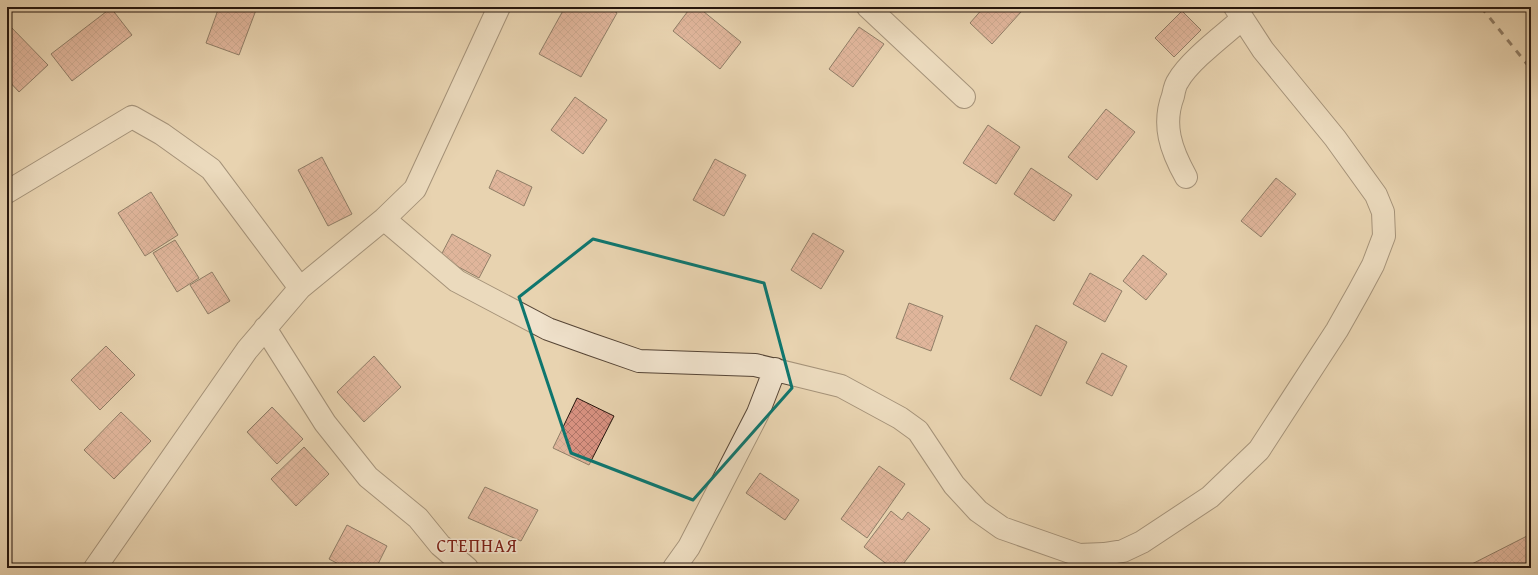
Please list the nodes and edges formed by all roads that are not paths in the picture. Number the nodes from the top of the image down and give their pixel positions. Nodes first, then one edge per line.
1 (500, 7) edge
2 (868, 7) edge
3 (1238, 13) edge
4 (964, 98) dead end
5 (1186, 177) dead end
6 (7, 192) edge
7 (384, 219) junction
8 (300, 288) junction
9 (265, 328) junction
10 (775, 369) junction
11 (95, 568) edge
12 (467, 568) edge
13 (674, 568) edge

1 - 7 street
2 - 4 street
3 - 5 street
3 - 10 street
6 - 8 street
7 - 8 street
7 - 10 street
8 - 9 street
9 - 11 street
9 - 12 street
10 - 13 street

